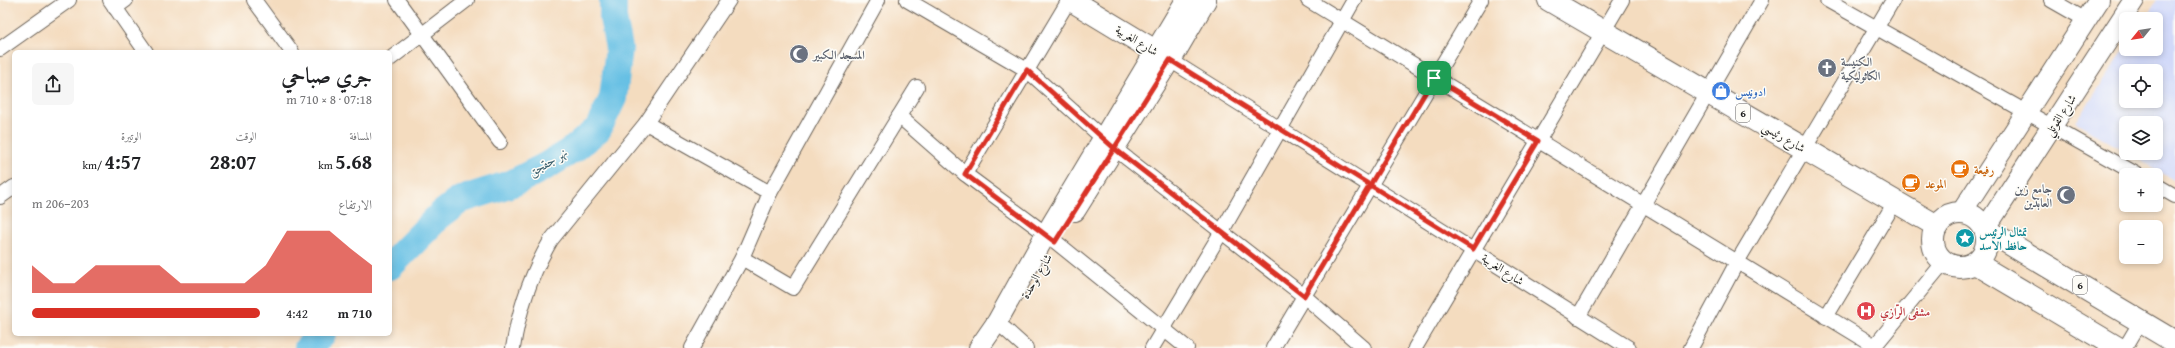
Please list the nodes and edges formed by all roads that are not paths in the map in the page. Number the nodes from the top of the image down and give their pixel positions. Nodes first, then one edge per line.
1 (69, 0) edge
2 (254, 0) edge
3 (396, 0) edge
4 (467, 0) edge
5 (730, 0) edge
6 (878, 0) edge
7 (907, 0) edge
8 (1070, 0) edge
9 (1186, 0) edge
10 (1205, 0) edge
11 (1308, 0) edge
12 (1354, 0) edge
13 (1481, 0) edge
14 (1549, 0) edge
15 (1622, 0) edge
16 (1762, 0) edge
17 (1827, 0) edge
18 (1894, 0) edge
19 (2051, 0) edge
20 (2099, 0) edge
21 (2134, 0) edge
22 (117, 3) edge
23 (2086, 20) junction
24 (1343, 21) junction
25 (1877, 28) junction
26 (1603, 32) junction
27 (422, 35) junction
28 (0, 49) edge
29 (145, 50) edge
30 (291, 50) edge
31 (1163, 56) junction
32 (392, 57) edge
33 (1027, 70) junction
34 (1434, 78) junction
35 (917, 87) dead end
36 (1708, 92) junction
37 (2027, 113) junction
38 (899, 116) junction
39 (646, 124) junction
40 (2052, 127) junction
41 (1280, 129) junction
42 (1538, 141) junction
43 (500, 142) dead end
44 (1109, 143) junction
45 (1804, 149) junction
46 (2125, 168) edge
47 (965, 174) junction
48 (1370, 185) junction
49 (12, 188) edge
50 (2163, 189) edge
51 (770, 193) junction
52 (2175, 196) edge
53 (0, 197) edge
54 (1895, 202) junction
55 (1643, 205) junction
56 (1961, 212) junction
57 (1936, 226) junction
58 (1985, 229) junction
59 (1222, 231) junction
60 (1050, 238) junction
61 (1473, 249) junction
62 (742, 258) junction
63 (1737, 262) junction
64 (1944, 262) junction
65 (1975, 263) junction
66 (1304, 296) junction
67 (1826, 317) junction
68 (1578, 318) junction
69 (2141, 322) junction
70 (1165, 328) junction
71 (1005, 329) junction
72 (2175, 342) edge
73 (1874, 347) edge
74 (513, 348) edge
75 (692, 348) edge
76 (979, 348) edge
77 (993, 348) edge
78 (1026, 348) edge
79 (1152, 348) edge
80 (1187, 348) edge
81 (1273, 348) edge
82 (1364, 348) edge
83 (1415, 348) edge
84 (1629, 348) edge
85 (1691, 348) edge
86 (2118, 348) edge
87 (2125, 348) edge

1 - 28 street
2 - 30 street
3 - 27 street
4 - 27 street
5 - 39 street
6 - 51 street
7 - 33 street
8 - 31 highway, شارع الغربية
8 - 33 street
9 - 31 street, شارع الوحدة
10 - 31 highway, شارع الوحدة
11 - 24 street
12 - 24 street
13 - 34 street
14 - 26 highway, شارع رئيسي / 6
15 - 26 street
16 - 36 street
17 - 25 street
18 - 25 street
19 - 23 street
20 - 23 street
21 - 40 street, شارع القوتلي
22 - 29 street
23 - 37 street
24 - 34 street
24 - 41 street
25 - 37 street
25 - 45 street
26 - 36 highway, شارع رئيسي / 6
26 - 42 street
27 - 32 street
27 - 43 street
31 - 41 street, شارع الغربية
31 - 44 street, شارع الوحدة
33 - 44 street
33 - 47 street
34 - 42 street
34 - 48 street
35 - 38 street
36 - 45 highway, شارع رئيسي / 6
36 - 55 street
37 - 40 street
37 - 56 street
38 - 47 street
38 - 62 street
39 - 51 street
39 - 74 street
40 - 46 street
40 - 58 street, شارع القوتلي
41 - 48 street, شارع الغربية
41 - 59 street
42 - 55 street
42 - 61 street
44 - 59 street
44 - 60 street, شارع الوحدة
45 - 54 highway, شارع رئيسي / 6
45 - 63 street
47 - 60 street
48 - 61 street, شارع الغربية
48 - 66 street
49 - 53 street
50 - 52 street
51 - 62 street
54 - 57 highway, شارع رئيسي / 6
54 - 67 street
55 - 63 street
55 - 68 street
56 - 57 highway
56 - 58 highway
57 - 64 highway
58 - 65 highway
58 - 69 highway, 6
59 - 66 street
59 - 70 street
60 - 70 street
60 - 71 street, شارع الوحدة
60 - 76 street, شارع الوحدة
61 - 68 street, شارع الغربية
61 - 83 street
62 - 75 street
63 - 67 street
63 - 85 street
64 - 65 highway
64 - 73 street
65 - 86 highway
66 - 81 street
66 - 82 street
67 - 73 street
68 - 84 street, شارع الغربية
69 - 72 highway, 6
69 - 87 street
70 - 79 street
70 - 80 street
71 - 77 street, شارع الوحدة
71 - 78 street

